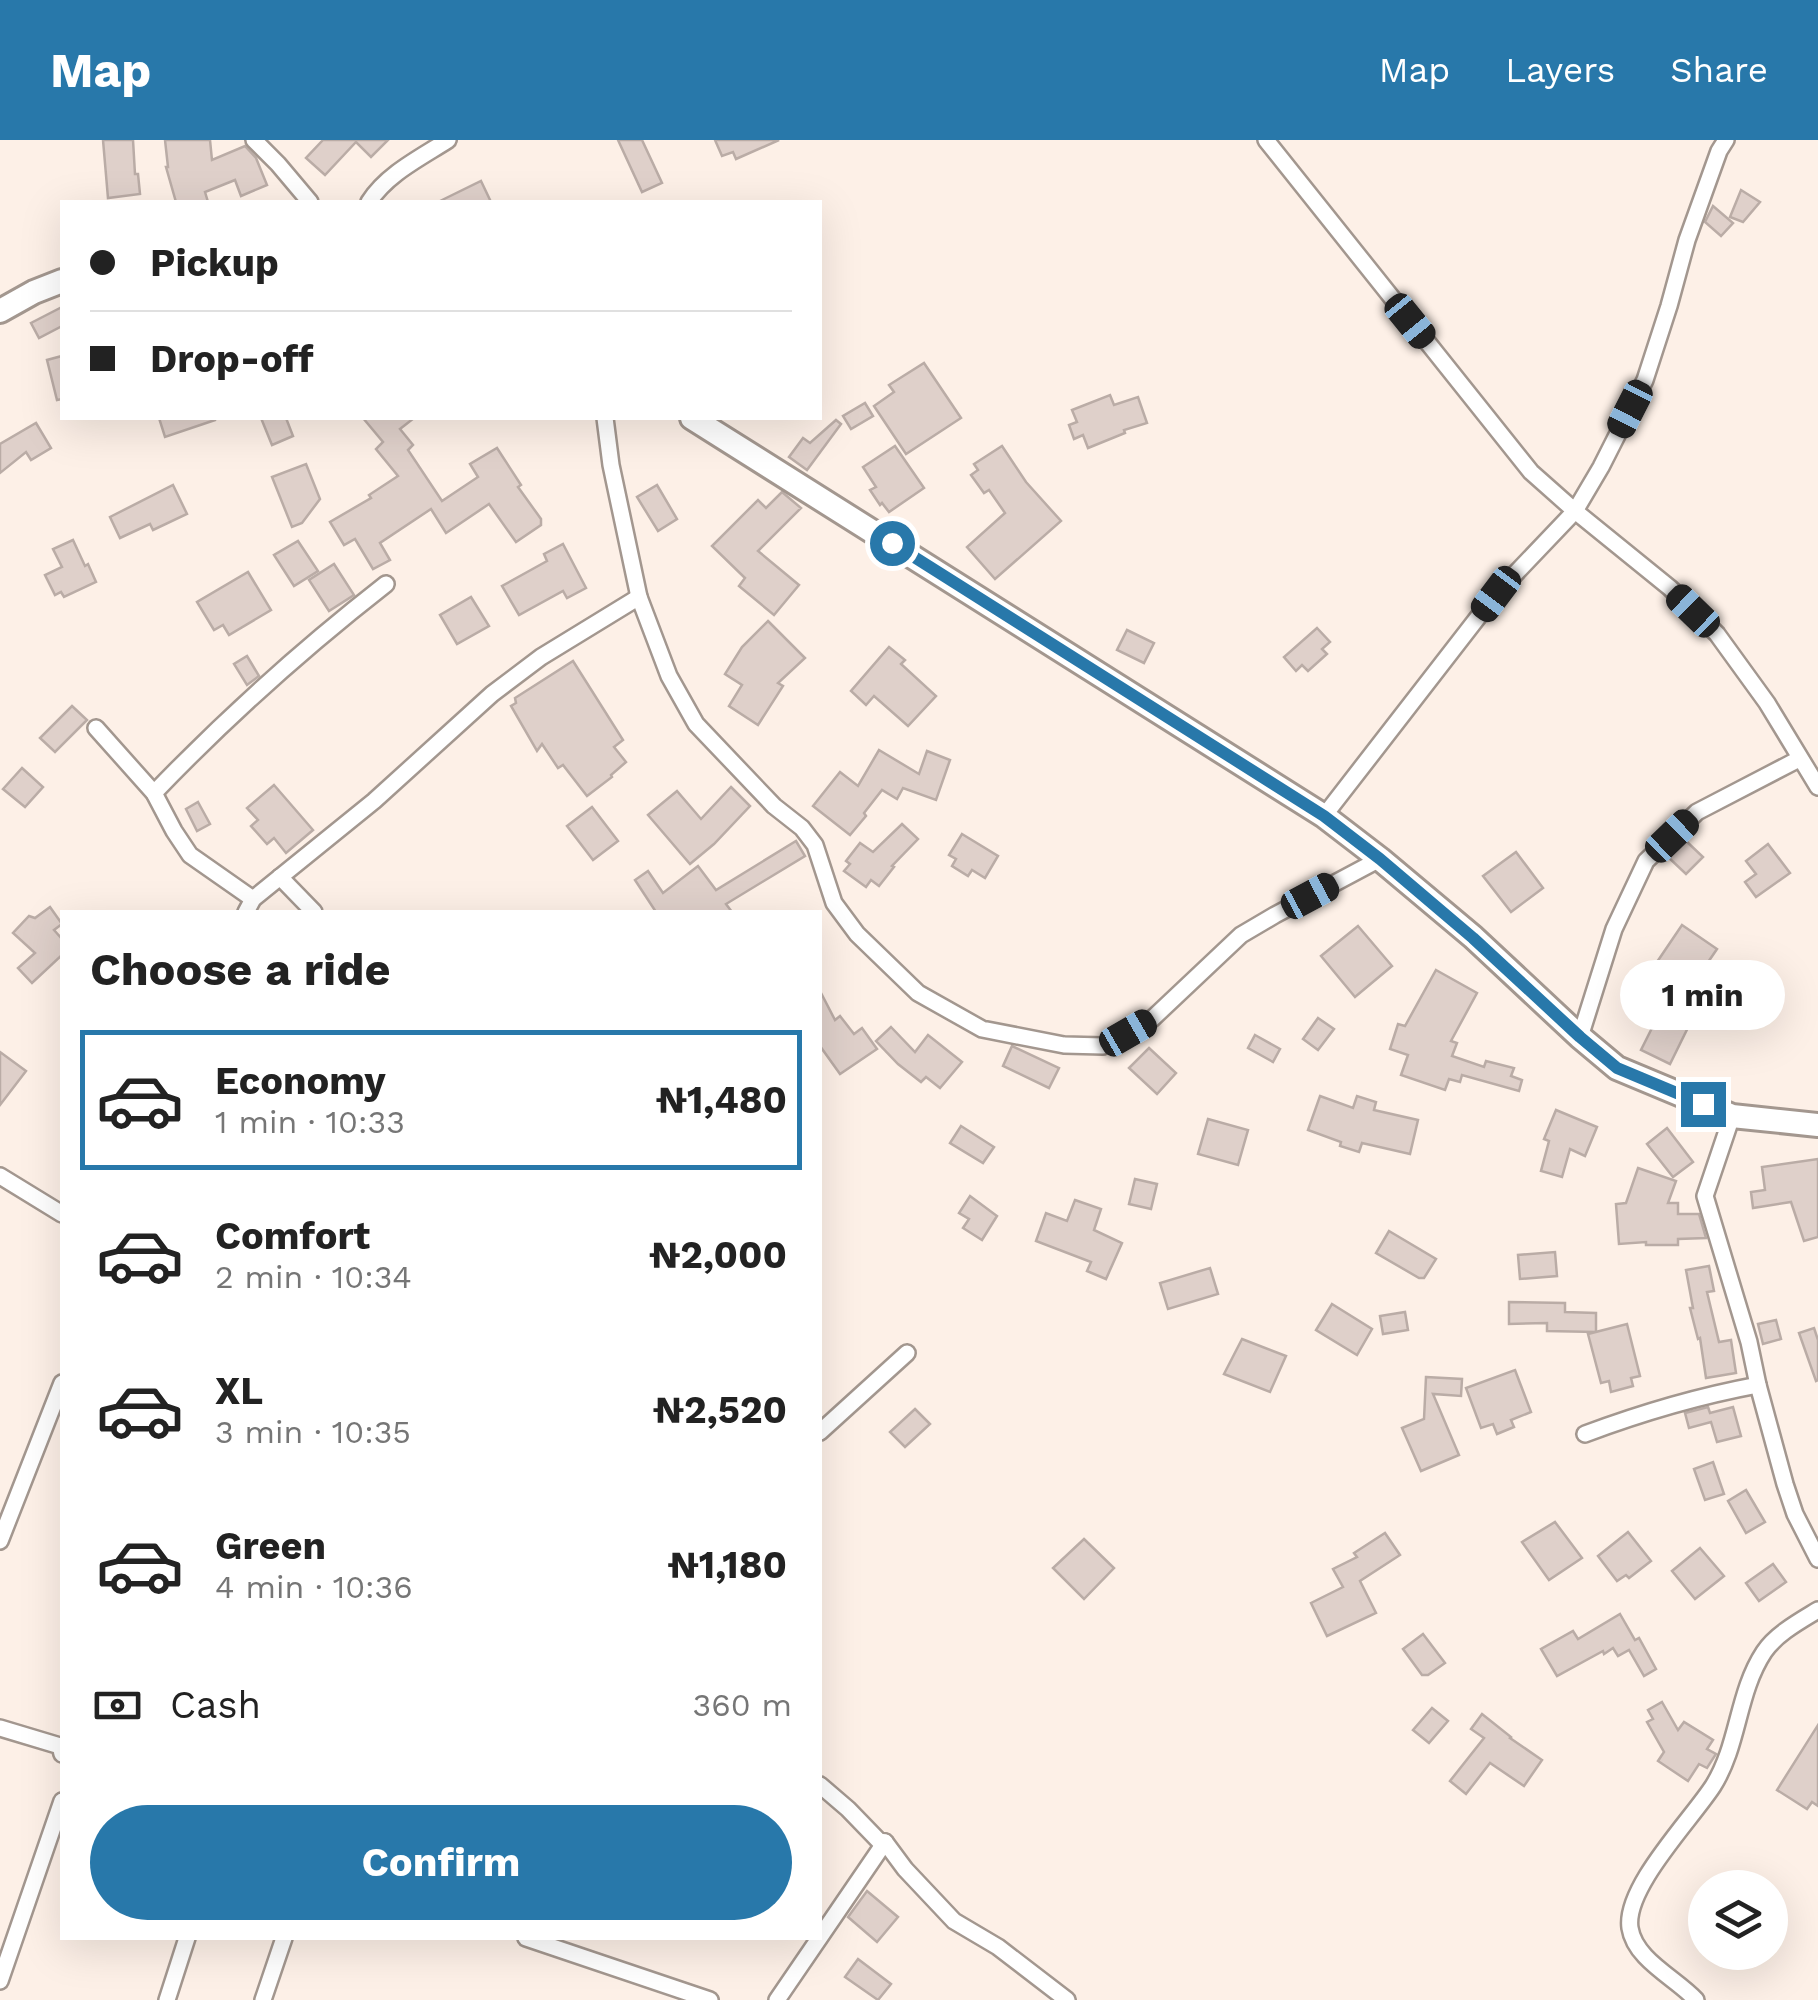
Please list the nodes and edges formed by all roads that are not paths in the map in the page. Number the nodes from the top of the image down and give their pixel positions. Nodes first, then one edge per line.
1 (254, 140) edge
2 (448, 140) edge
3 (1266, 140) edge
4 (1726, 140) edge
5 (308, 200) edge
6 (370, 200) edge
7 (60, 282) edge
8 (0, 311) edge
9 (604, 420) edge
10 (695, 420) edge
11 (1574, 511) junction
12 (386, 584) dead end
13 (639, 597) junction
14 (96, 728) dead end
15 (1799, 759) junction
16 (1818, 787) edge
17 (154, 793) junction
18 (1324, 816) junction
19 (1380, 859) junction
20 (280, 877) junction
21 (250, 906) edge
22 (312, 910) edge
23 (1580, 1037) junction
24 (1732, 1116) junction
25 (1818, 1125) edge
26 (0, 1176) edge
27 (60, 1213) edge
28 (907, 1353) dead end
29 (1758, 1385) junction
30 (57, 1411) edge
31 (822, 1430) edge
32 (1585, 1434) dead end
33 (0, 1541) edge
34 (1818, 1559) edge
35 (1818, 1610) edge
36 (0, 1728) edge
37 (60, 1746) edge
38 (822, 1787) edge
39 (60, 1806) edge
40 (885, 1842) junction
41 (822, 1934) edge
42 (186, 1940) edge
43 (283, 1940) edge
44 (818, 1940) edge
45 (562, 1943) edge
46 (0, 1981) edge
47 (167, 2000) edge
48 (263, 2000) edge
49 (710, 2000) edge
50 (777, 2000) edge
51 (1067, 2000) edge
52 (1697, 2000) edge

1 - 5 street
2 - 6 street
3 - 11 street
4 - 11 street
7 - 8 street
9 - 13 street
10 - 18 street
11 - 15 street
11 - 18 street
12 - 17 street
13 - 19 street
13 - 20 street
14 - 17 street
15 - 16 street
15 - 23 street
17 - 21 street
18 - 19 street
19 - 23 street
20 - 21 street
20 - 22 street
23 - 24 street
24 - 25 street
24 - 29 street
26 - 27 street
28 - 31 street
29 - 32 street
29 - 34 street
30 - 33 street
35 - 52 street
36 - 37 street
38 - 40 street
39 - 46 street
40 - 41 street
40 - 51 street
42 - 47 street
43 - 48 street
44 - 50 street
45 - 49 street

